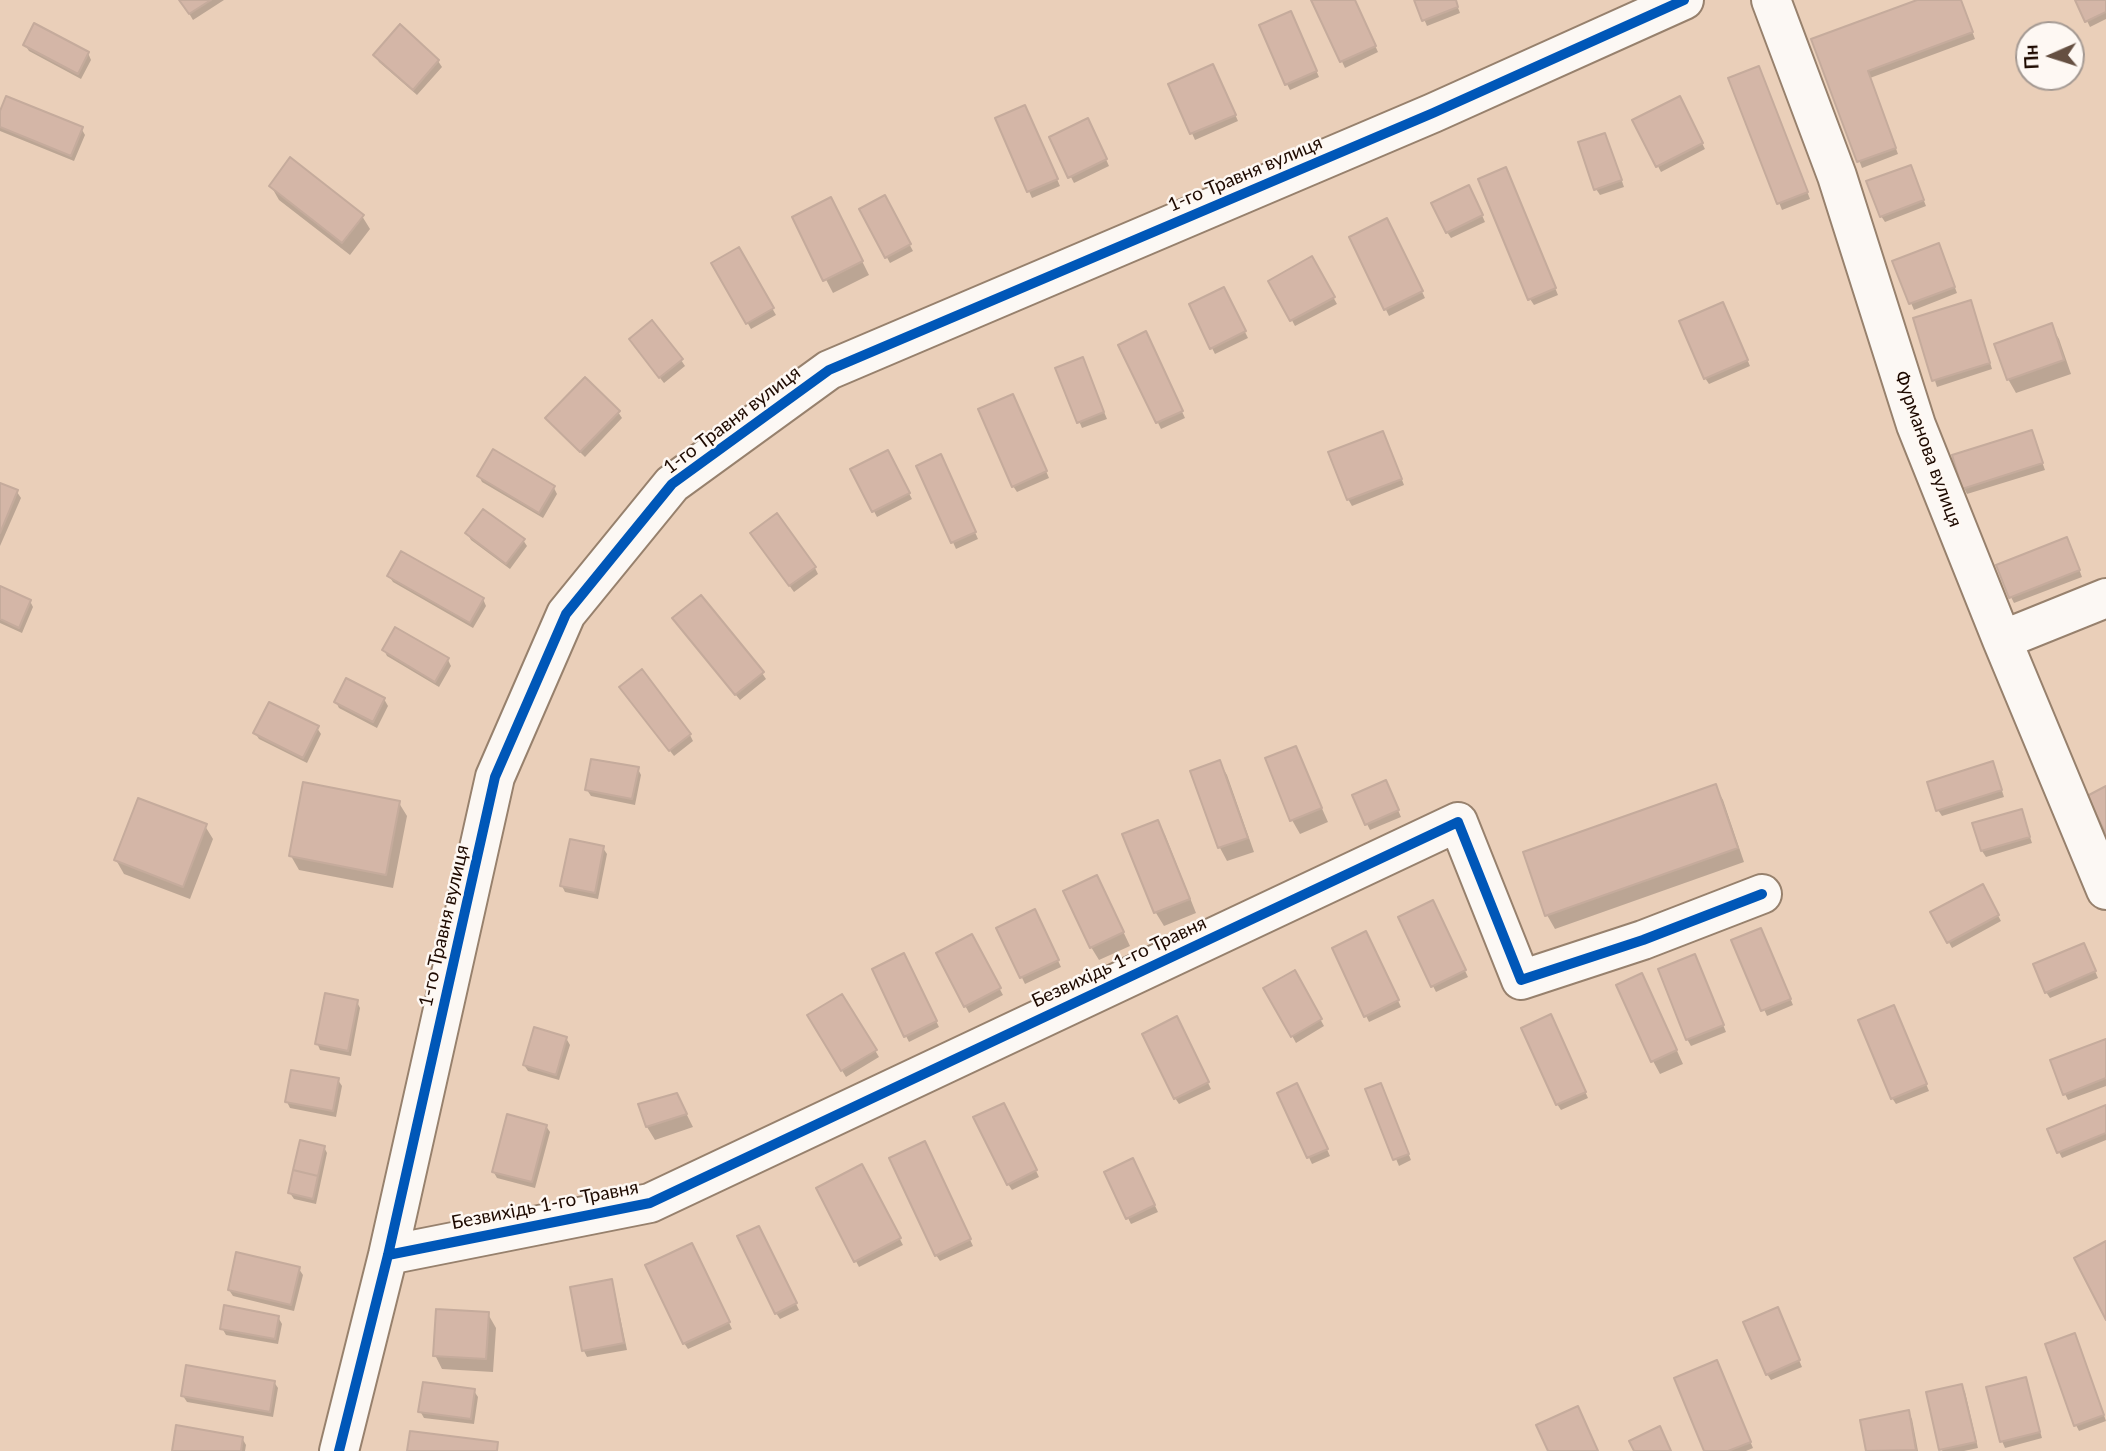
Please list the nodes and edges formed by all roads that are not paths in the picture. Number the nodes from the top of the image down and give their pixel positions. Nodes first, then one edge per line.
1 (1684, 0) edge
2 (1771, 0) edge
3 (2106, 598) edge
4 (2002, 640) junction
5 (2106, 890) edge
6 (1762, 894) dead end
7 (388, 1255) junction
8 (339, 1451) edge

1 - 7 street, 1-го Травня вулиця
2 - 4 street, Фурманова вулиця
3 - 4 street
4 - 5 street, Фурманова вулиця
6 - 7 street, Безвихідь 1-го Травня
7 - 8 street, 1-го Травня вулиця

